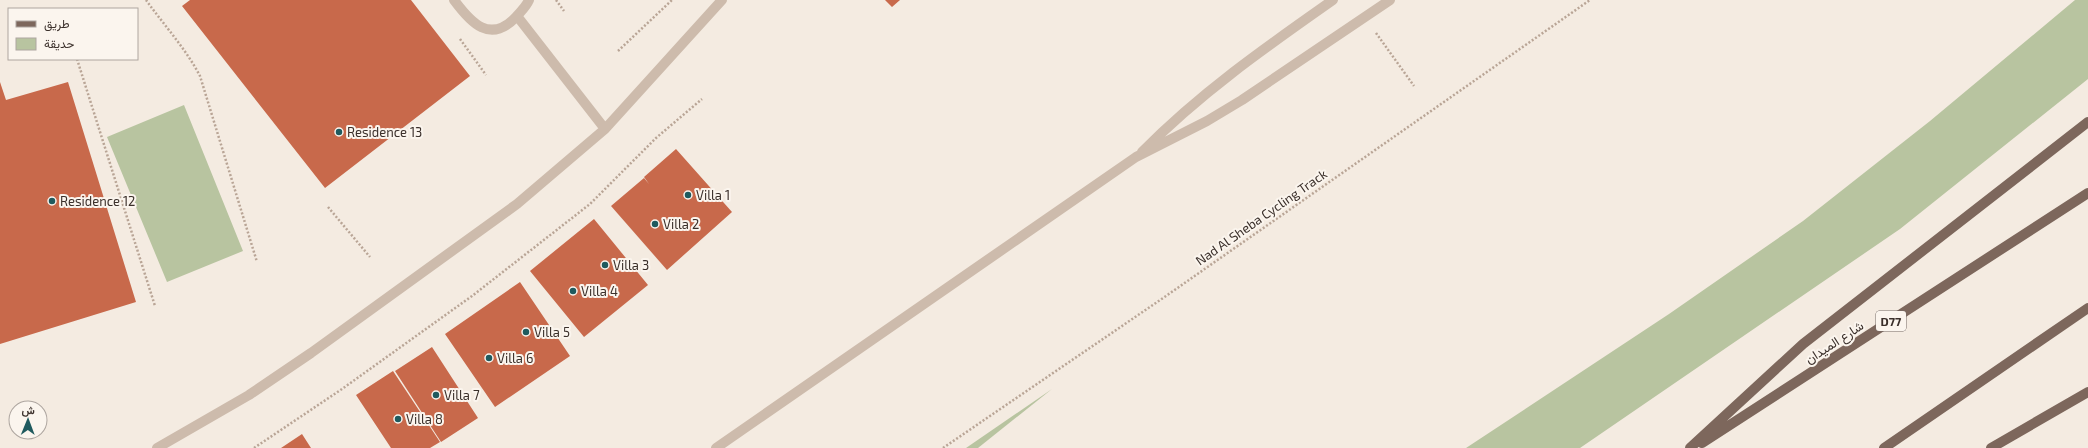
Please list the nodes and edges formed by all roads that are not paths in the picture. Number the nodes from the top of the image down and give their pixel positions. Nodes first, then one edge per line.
1 (454, 0) edge
2 (529, 0) edge
3 (722, 0) edge
4 (1334, 0) edge
5 (1390, 0) edge
6 (517, 16) junction
7 (2088, 122) edge
8 (605, 129) junction
9 (1136, 157) junction
10 (2088, 193) edge
11 (2088, 308) edge
12 (2088, 392) edge
13 (157, 448) edge
14 (716, 448) edge
15 (1690, 448) edge
16 (1695, 448) edge
17 (1884, 448) edge
18 (1991, 448) edge

1 - 6 street
2 - 6 street
3 - 8 street
4 - 9 street
5 - 9 street
6 - 8 street
7 - 15 main road
8 - 13 street
9 - 14 street
10 - 16 main road, شارع الميدان / D77
11 - 17 main road
12 - 18 main road

